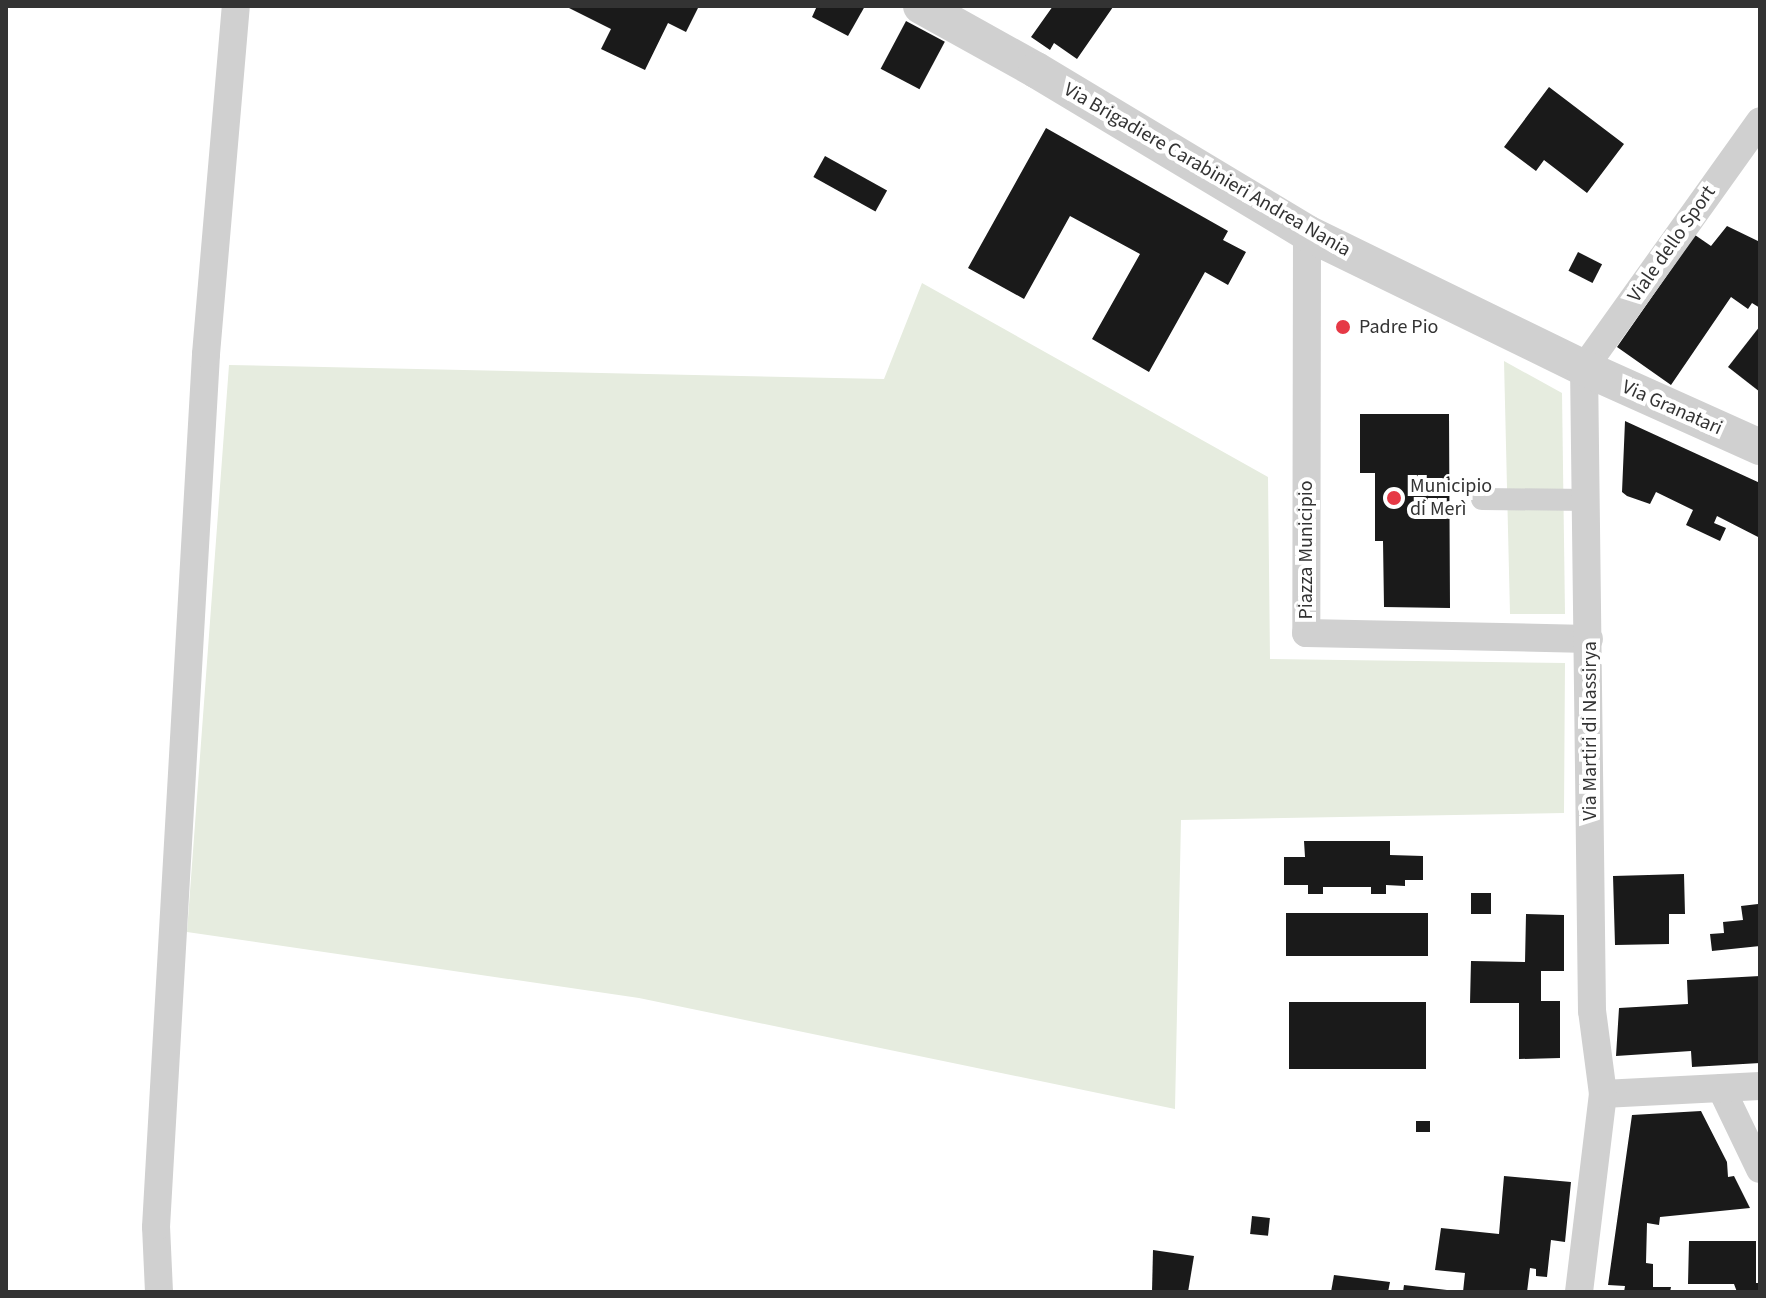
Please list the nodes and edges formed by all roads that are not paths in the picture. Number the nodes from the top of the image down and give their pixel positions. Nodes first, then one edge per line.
1 (236, 6) edge
2 (921, 6) edge
3 (1760, 121) edge
4 (1307, 233) junction
5 (1584, 368) junction
6 (1760, 447) edge
7 (1482, 499) dead end
8 (1588, 500) junction
9 (1589, 639) junction
10 (1760, 1086) edge
11 (1721, 1088) junction
12 (1603, 1094) junction
13 (1760, 1169) edge
14 (159, 1292) edge
15 (1579, 1292) edge

1 - 14 street
2 - 4 street, Via Brigadiere Carabinieri Andrea Nania
3 - 5 street, Viale dello Sport
4 - 5 street, Via Brigadiere Carabinieri Andrea Nania
4 - 9 street, Piazza Municipio
5 - 6 street, Via Granatari
5 - 8 street, Via Martiri di Nassirya
7 - 8 street
8 - 9 street, Via Martiri di Nassirya
9 - 12 street, Via Martiri di Nassirya
10 - 11 street
11 - 12 street
11 - 13 street
12 - 15 street, Via Martiri di Nassirya

